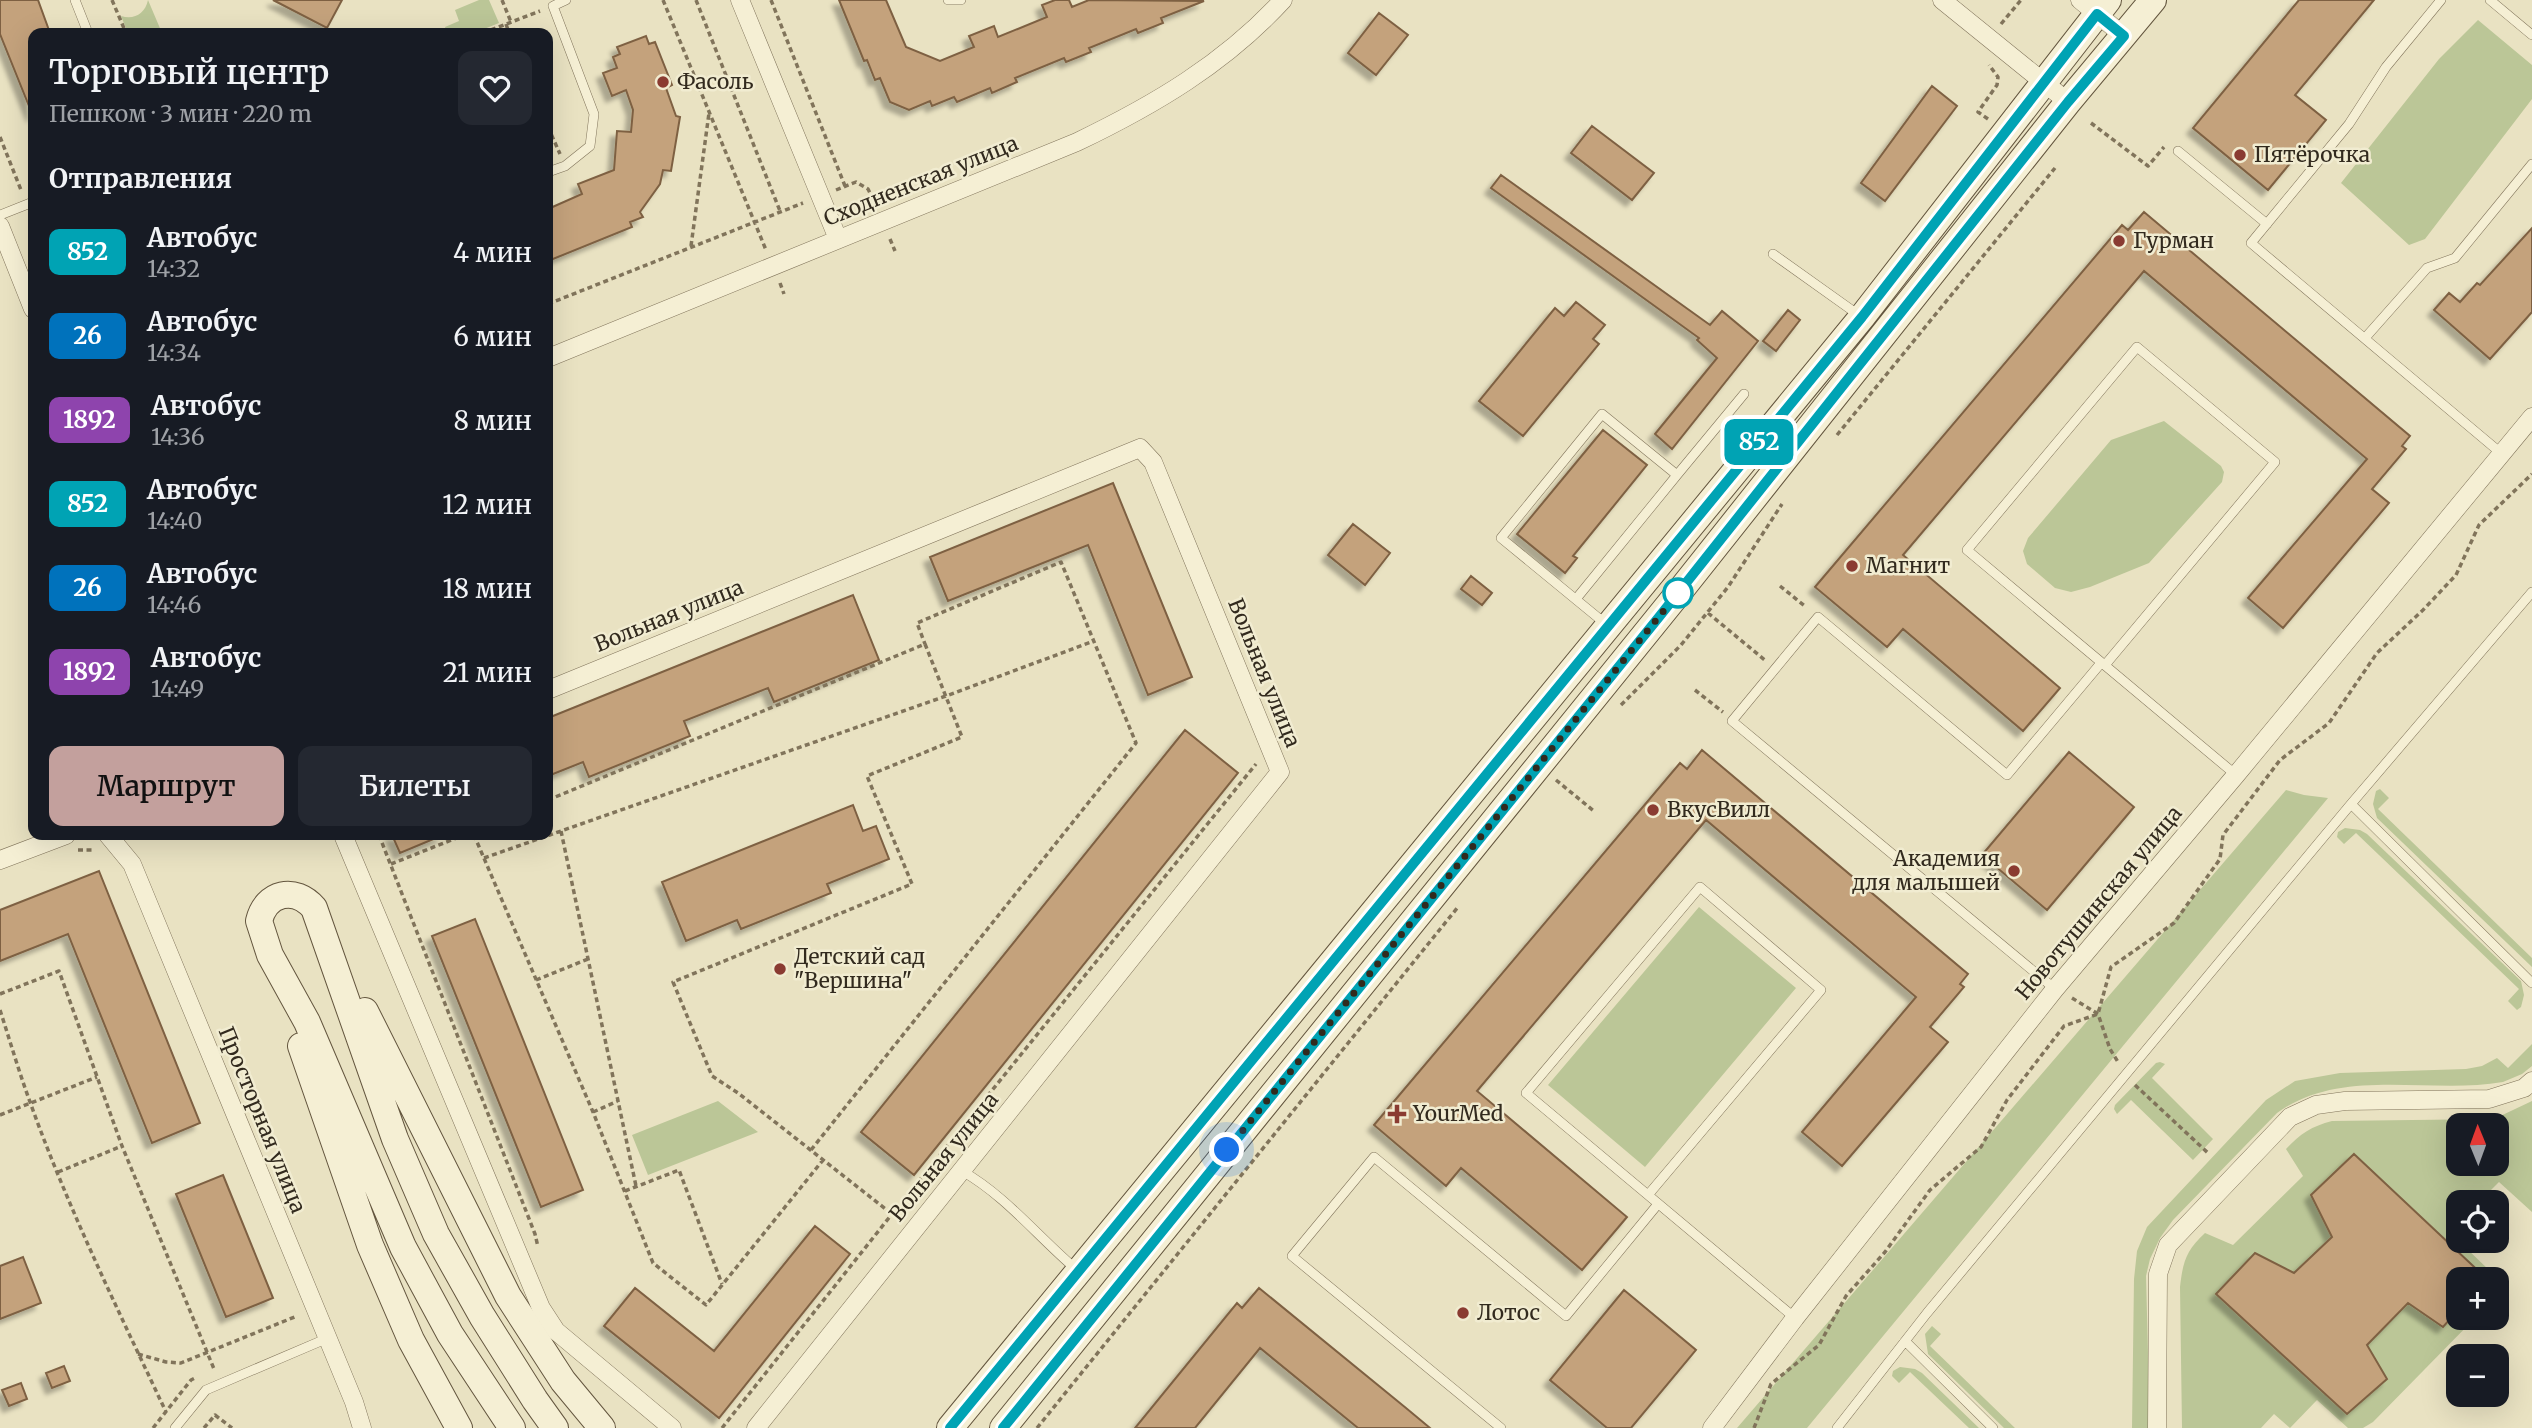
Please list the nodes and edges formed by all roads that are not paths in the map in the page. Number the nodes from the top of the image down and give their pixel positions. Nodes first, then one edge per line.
1 (75, 0) edge
2 (566, 0) edge
3 (740, 0) edge
4 (948, 0) edge
5 (961, 0) edge
6 (1283, 0) edge
7 (1941, 0) edge
8 (2153, 0) edge
9 (2441, 0) edge
10 (2490, 0) edge
11 (553, 3) edge
12 (2095, 5) edge
13 (86, 28) edge
14 (2532, 34) edge
15 (2124, 36) junction
16 (2043, 82) junction
17 (2068, 102) junction
18 (2178, 151) road end
19 (2532, 164) edge
20 (553, 171) edge
21 (28, 205) edge
22 (0, 215) edge
23 (2267, 224) junction
24 (0, 226) edge
25 (838, 239) junction
26 (1773, 254) dead end
27 (28, 296) edge
28 (1862, 317) junction
29 (2365, 338) junction
30 (553, 356) edge
31 (1744, 394) dead end
32 (2532, 417) edge
33 (2502, 454) junction
34 (1677, 475) junction
35 (2532, 592) edge
36 (1576, 599) junction
37 (1608, 626) junction
38 (2103, 664) junction
39 (553, 688) edge
40 (2236, 775) junction
41 (2351, 804) junction
42 (344, 840) edge
43 (69, 843) edge
44 (106, 843) edge
45 (0, 860) edge
46 (318, 917) junction
47 (270, 955) junction
48 (2532, 983) edge
49 (2055, 989) junction
50 (2532, 1081) edge
51 (962, 1171) junction
52 (1648, 1195) junction
53 (1658, 1203) junction
54 (1077, 1270) junction
55 (1795, 1318) junction
56 (328, 1338) junction
57 (1905, 1341) junction
58 (175, 1428) edge
59 (362, 1428) edge
60 (459, 1428) edge
61 (512, 1428) edge
62 (555, 1428) edge
63 (602, 1428) edge
64 (672, 1428) edge
65 (756, 1428) edge
66 (950, 1428) edge
67 (1003, 1428) edge
68 (1501, 1428) edge
69 (1712, 1428) edge
70 (1837, 1428) edge
71 (1993, 1428) edge
72 (2157, 1428) edge

1 - 13 lane
2 - 11 lane
3 - 25 street
4 - 5 lane
6 - 25 street, Сходненская улица
7 - 16 street
8 - 15 main road
9 - 23 lane
10 - 14 lane
11 - 20 lane
12 - 15 street
12 - 16 main road
15 - 17 main road
16 - 17 street
16 - 28 main road
17 - 67 main road
18 - 23 lane
19 - 29 lane
21 - 22 lane
23 - 29 lane
24 - 27 street
25 - 30 street, Сходненская улица
26 - 28 lane
28 - 37 main road
29 - 33 lane
31 - 34 lane
32 - 33 street, Новотушинская улица
33 - 40 street, Новотушинская улица
34 - 36 lane
34 - 36 lane
35 - 41 lane
36 - 37 lane
37 - 54 main road
38 - 38 lane
38 - 40 lane
38 - 49 lane
39 - 51 street, Вольная улица
40 - 49 street, Новотушинская улица
41 - 48 lane
41 - 57 lane
42 - 64 street
43 - 45 street
44 - 56 street, Просторная улица
46 - 47 main road
46 - 62 main road
46 - 63 main road
47 - 60 main road
47 - 61 main road
49 - 55 street, Новотушинская улица
50 - 72 street
51 - 54 lane
51 - 65 street, Вольная улица
52 - 52 lane
52 - 53 lane
53 - 55 lane
53 - 68 lane
54 - 66 main road
55 - 69 street, Новотушинская улица
56 - 58 lane
56 - 59 street, Просторная улица
57 - 70 lane
57 - 71 lane

